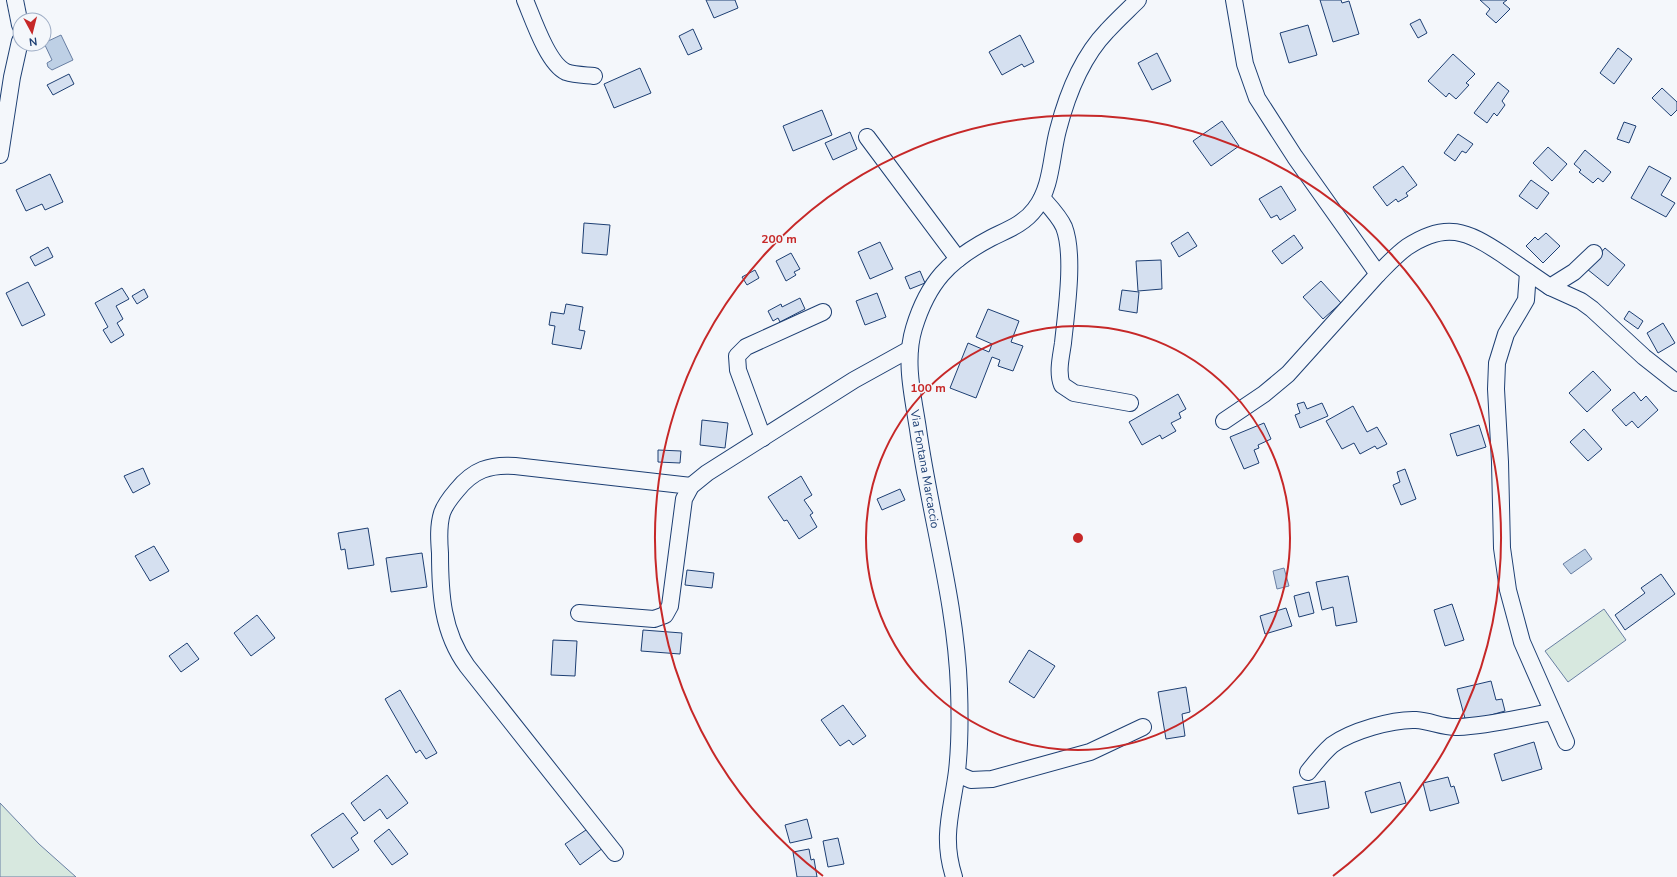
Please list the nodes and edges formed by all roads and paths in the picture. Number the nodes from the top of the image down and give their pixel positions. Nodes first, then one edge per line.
1 (15, 0) edge
2 (525, 0) edge
3 (1138, 0) edge
4 (1234, 0) edge
5 (17, 12) edge
6 (18, 52) edge
7 (594, 76) dead end
8 (867, 137) dead end
9 (0, 155) edge
10 (1042, 198) junction
11 (1594, 253) dead end
12 (958, 259) junction
13 (1528, 272) junction
14 (1378, 274) junction
15 (1550, 287) junction
16 (823, 312) dead end
17 (910, 349) junction
18 (1677, 383) edge
19 (1130, 403) dead end
20 (1224, 421) dead end
21 (763, 438) junction
22 (691, 486) junction
23 (579, 613) dead end
24 (1552, 712) junction
25 (1143, 727) dead end
26 (1566, 742) dead end
27 (1308, 772) dead end
28 (957, 774) junction
29 (615, 854) dead end
30 (954, 877) edge

1 - 5 street
2 - 7 street
3 - 10 street, Via Fontana Marcaccio
4 - 14 street
6 - 9 street
8 - 12 street
10 - 12 street, Via Fontana Marcaccio
10 - 19 street
11 - 15 street
12 - 17 street, Via Fontana Marcaccio
13 - 14 street
13 - 15 street
13 - 24 street
14 - 20 street
15 - 18 street
16 - 21 street
17 - 21 street
17 - 28 street, Via Fontana Marcaccio
21 - 22 street
22 - 23 street
22 - 29 street
24 - 26 street
24 - 27 street
25 - 28 street
28 - 30 street, Via Fontana Marcaccio

